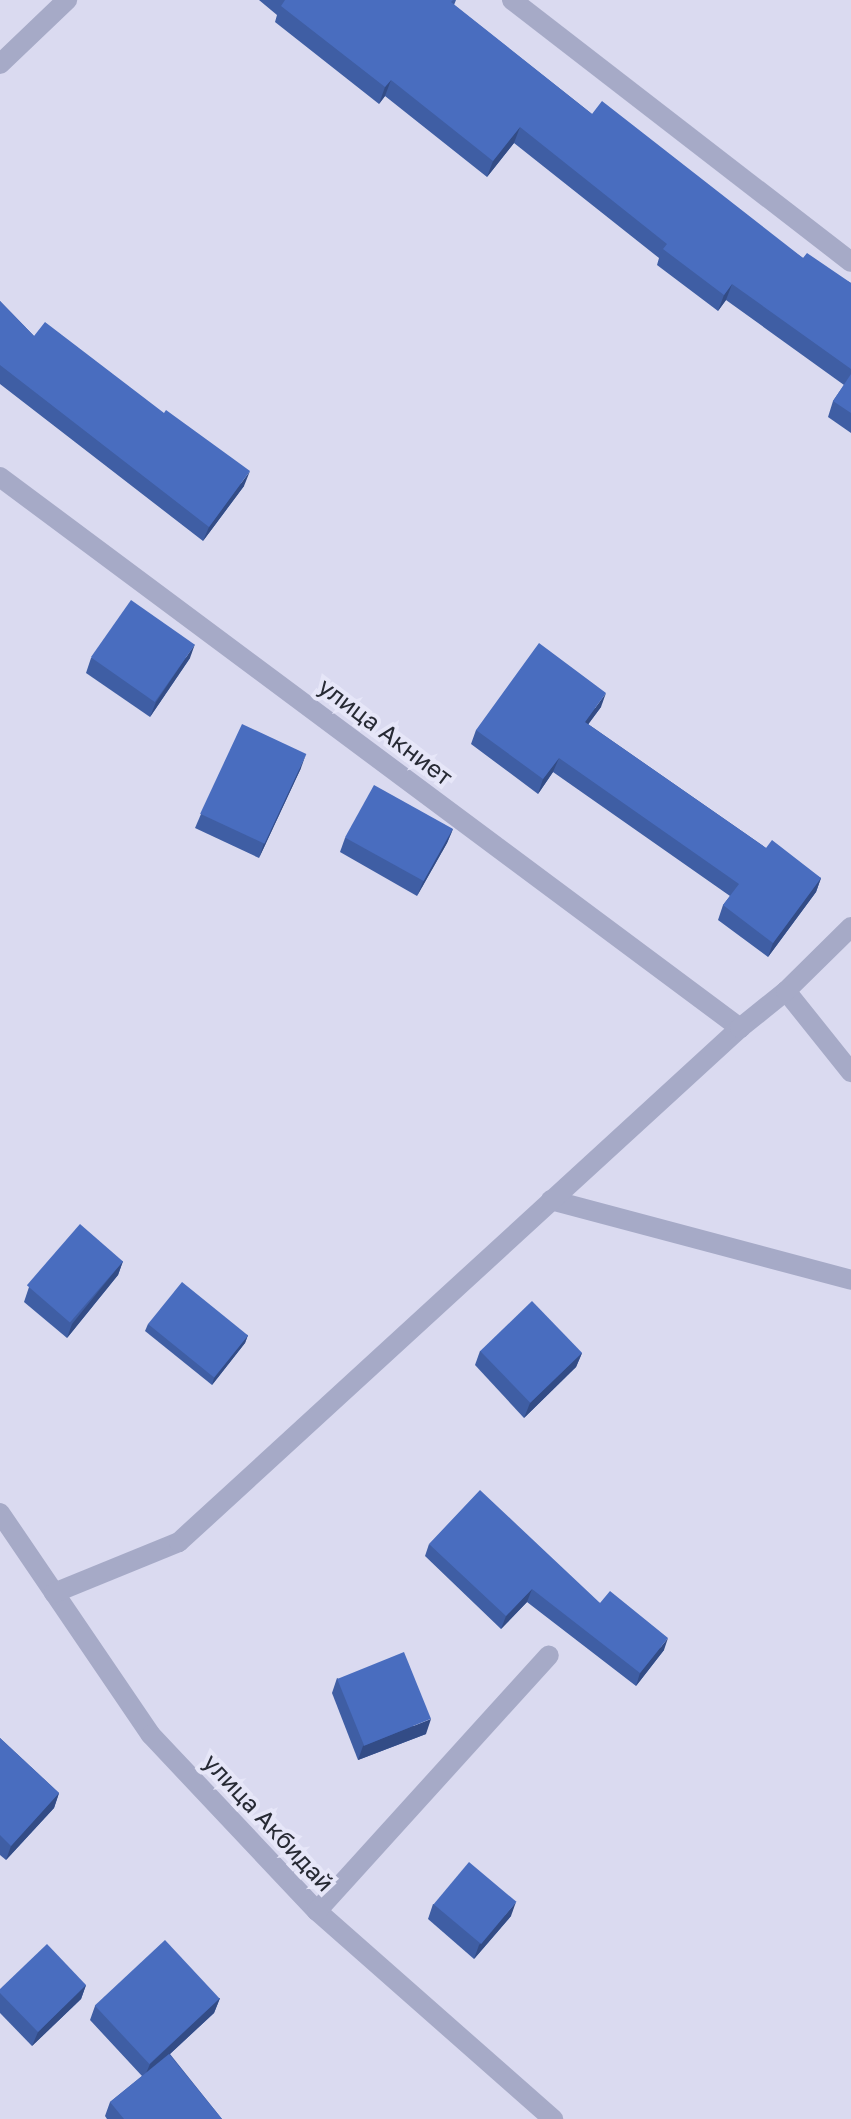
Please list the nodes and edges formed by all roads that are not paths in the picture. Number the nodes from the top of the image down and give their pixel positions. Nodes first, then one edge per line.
1 (67, 0) edge
2 (512, 0) edge
3 (0, 64) edge
4 (851, 262) edge
5 (0, 477) edge
6 (851, 927) edge
7 (786, 991) junction
8 (740, 1028) junction
9 (851, 1072) edge
10 (551, 1200) junction
11 (851, 1280) edge
12 (0, 1513) edge
13 (54, 1593) junction
14 (549, 1655) dead end
15 (317, 1911) junction
16 (553, 2119) edge

1 - 3 street
2 - 4 street
5 - 8 street, улица Акниет
6 - 7 street
7 - 8 street
7 - 9 street
8 - 10 street
10 - 11 street
10 - 13 street
12 - 13 street, улица Акбидай
13 - 15 street, улица Акбидай
14 - 15 street
15 - 16 street, улица Акбидай

